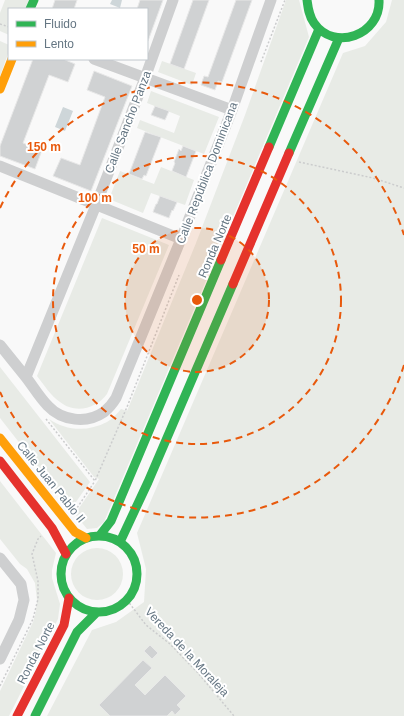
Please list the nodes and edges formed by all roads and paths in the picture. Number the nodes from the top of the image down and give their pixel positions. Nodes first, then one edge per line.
1 (173, 0) edge
2 (271, 0) edge
3 (307, 0) edge
4 (379, 0) edge
5 (319, 29) junction
6 (339, 38) junction
7 (12, 60) edge
8 (97, 60) edge
9 (145, 78) junction
10 (0, 89) edge
11 (232, 110) junction
12 (287, 160) junction
13 (0, 166) edge
14 (404, 188) edge
15 (96, 205) junction
16 (181, 239) junction
17 (0, 345) edge
18 (26, 377) junction
19 (0, 438) edge
20 (0, 461) edge
21 (94, 481) dead end
22 (64, 519) junction
23 (52, 528) junction
24 (100, 535) junction
25 (86, 538) junction
26 (120, 542) junction
27 (66, 554) junction
28 (0, 558) edge
29 (69, 598) junction
30 (127, 600) junction
31 (97, 612) junction
32 (0, 659) edge
33 (0, 686) edge
34 (17, 716) edge
35 (35, 716) edge
36 (234, 716) edge

1 - 9 street, Calle Sancho Panza
2 - 11 street, Calle República Dominicana
3 - 5 main road
4 - 6 main road
5 - 6 main road
5 - 24 main road, Ronda Norte
6 - 12 main road
7 - 10 main road
8 - 9 street
9 - 11 street
9 - 15 street, Calle Sancho Panza
11 - 16 street, Calle República Dominicana
12 - 14 path
12 - 26 main road
13 - 15 street
15 - 16 street
15 - 18 street, Calle Sancho Panza
16 - 18 street, Calle República Dominicana
17 - 18 street, Calle República Dominicana
19 - 22 main road, Calle Juan Pablo II
20 - 23 main road
21 - 22 path
22 - 25 main road, Calle Juan Pablo II
23 - 27 main road
23 - 33 path
24 - 25 main road
24 - 26 main road
25 - 27 main road
26 - 30 main road
27 - 29 main road
28 - 32 street
29 - 31 main road
29 - 34 main road, Ronda Norte
30 - 31 main road
30 - 36 path, Vereda de la Moraleja
31 - 35 main road

